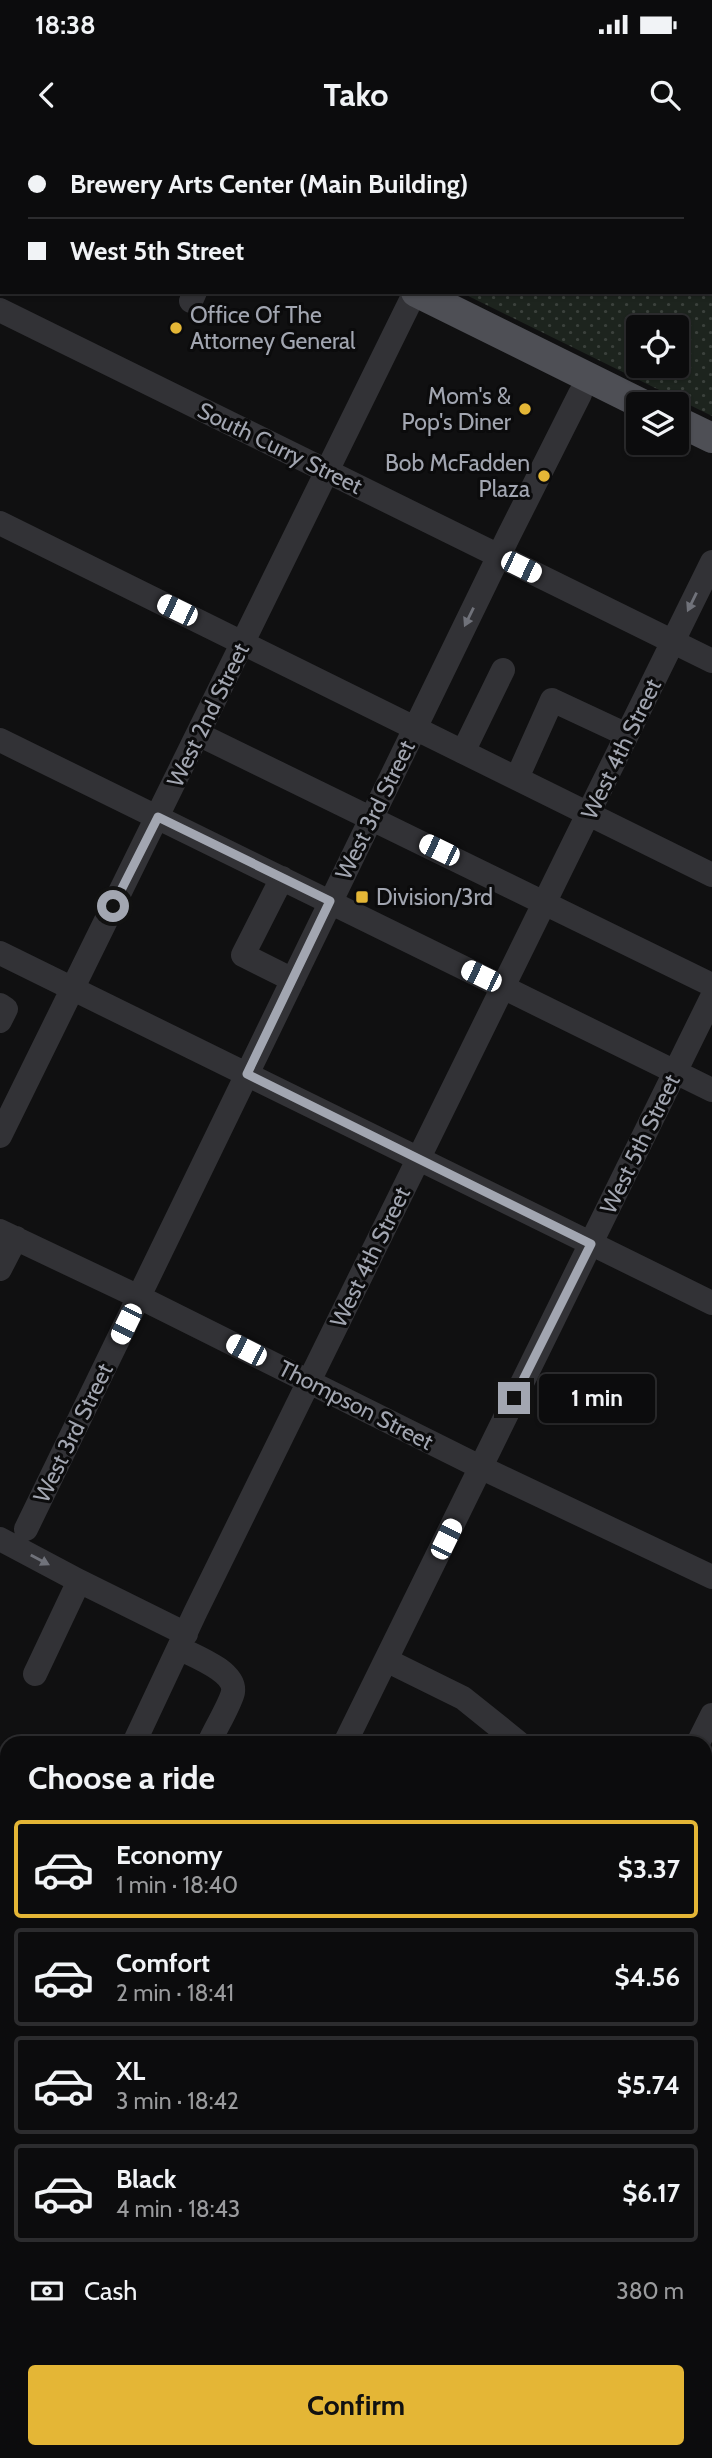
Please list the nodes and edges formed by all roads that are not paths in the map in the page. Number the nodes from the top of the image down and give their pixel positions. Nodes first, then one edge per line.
1 (415, 294) edge
2 (420, 294) edge
3 (0, 310) edge
4 (580, 394) dead end
5 (626, 396) edge
6 (689, 427) edge
7 (712, 438) edge
8 (328, 471) junction
9 (0, 523) edge
10 (499, 556) junction
11 (712, 562) edge
12 (673, 642) junction
13 (243, 643) junction
14 (712, 661) edge
15 (503, 670) dead end
16 (415, 729) junction
17 (198, 734) junction
18 (627, 735) junction
19 (0, 740) edge
20 (463, 752) junction
21 (517, 778) junction
22 (589, 814) junction
23 (158, 817) junction
24 (371, 818) junction
25 (712, 875) edge
26 (282, 878) junction
27 (330, 901) junction
28 (546, 903) junction
29 (0, 953) edge
30 (293, 980) junction
31 (712, 985) edge
32 (504, 987) junction
33 (72, 989) junction
34 (712, 997) edge
35 (0, 1006) edge
36 (0, 1021) edge
37 (675, 1072) junction
38 (247, 1074) junction
39 (712, 1090) edge
40 (0, 1136) edge
41 (418, 1159) junction
42 (8, 1235) edge
43 (591, 1244) junction
44 (0, 1269) edge
45 (139, 1297) junction
46 (712, 1303) edge
47 (309, 1382) junction
48 (480, 1467) junction
49 (26, 1529) dead end
50 (0, 1539) edge
51 (712, 1577) edge
52 (79, 1581) junction
53 (186, 1632) junction
54 (386, 1660) junction
55 (35, 1674) dead end
56 (712, 1715) edge
57 (137, 1736) edge
58 (212, 1736) edge
59 (348, 1736) edge
60 (510, 1736) edge
61 (702, 1736) edge

1 - 8 street, West 2nd Street
2 - 5 main road
3 - 8 street, South Curry Street
4 - 10 street, West 3rd Street
6 - 7 main road
8 - 10 street, South Curry Street
8 - 13 street, West 2nd Street
9 - 13 street
10 - 12 street, South Curry Street
10 -> 16 street, West 3rd Street
11 -> 12 street, West 4th Street
12 - 14 street, South Curry Street
12 - 18 street, West 4th Street
13 - 16 street
13 - 17 street, West 2nd Street
15 - 20 street
16 - 20 street
16 - 24 street, West 3rd Street
17 - 23 street, West 2nd Street
17 - 24 street
18 - 21 street
18 - 22 street, West 4th Street
19 - 23 street
20 - 21 street
21 - 22 street
22 - 25 street
22 - 28 street, West 4th Street
23 - 26 street
23 - 33 street, West 2nd Street
24 - 27 street, West 3rd Street
24 - 28 street
26 - 27 street
26 - 30 street
27 - 30 street, West 3rd Street
27 - 32 street
28 - 31 street
28 - 32 street, West 4th Street
29 - 33 street
30 - 38 street, West 3rd Street
32 - 37 street
32 - 41 street, West 4th Street
33 - 38 street
33 - 40 street, West 2nd Street
34 - 37 street, West 5th Street
35 - 36 street
37 - 39 street
37 - 43 street, West 5th Street
38 - 41 street
38 - 45 street, West 3rd Street
41 - 43 street
41 - 47 street, West 4th Street
42 - 44 street
42 - 45 street, Thompson Street
43 - 46 street
43 - 48 street, West 5th Street
45 - 47 street, Thompson Street
45 - 49 street, West 3rd Street
47 - 48 street, Thompson Street
47 - 53 street, West 4th Street
48 - 51 street, Thompson Street
48 - 54 street, West 5th Street
50 -> 52 street
52 - 53 street
52 - 55 street
53 - 57 street, West 4th Street
53 - 58 street
54 - 59 street, West 5th Street
54 - 60 street
56 - 61 street

